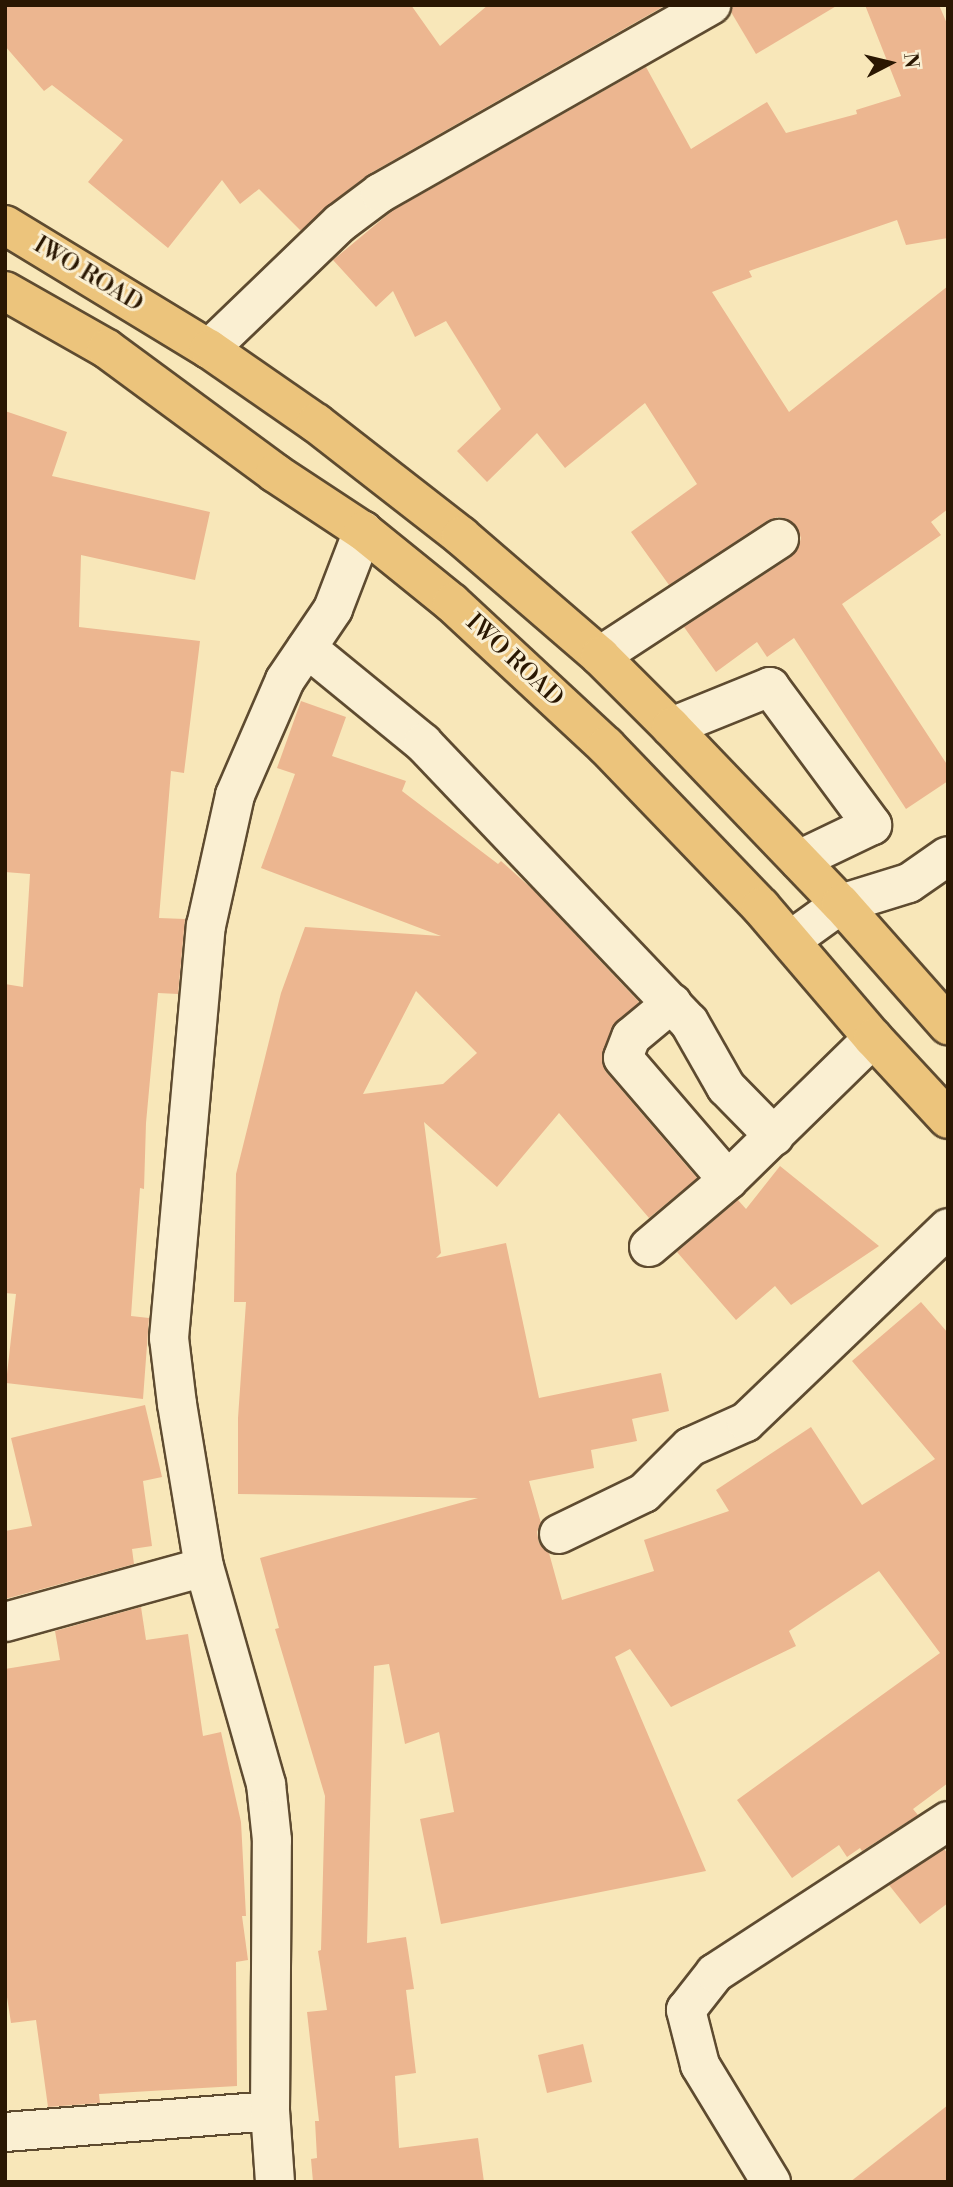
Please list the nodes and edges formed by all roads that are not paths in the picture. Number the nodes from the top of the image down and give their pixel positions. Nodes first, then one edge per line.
1 (711, 5) edge
2 (5, 225) edge
3 (5, 291) edge
4 (209, 349) junction
5 (363, 531) junction
6 (779, 539) dead end
7 (307, 649) junction
8 (600, 656) junction
9 (671, 727) junction
10 (948, 856) edge
11 (799, 860) junction
12 (841, 904) junction
13 (790, 940) junction
14 (671, 1003) junction
15 (948, 1025) edge
16 (873, 1038) junction
17 (948, 1119) edge
18 (774, 1136) junction
19 (728, 1180) junction
20 (948, 1228) edge
21 (649, 1247) dead end
22 (559, 1534) dead end
23 (204, 1567) junction
24 (5, 1622) edge
25 (948, 1821) edge
26 (270, 2111) junction
27 (5, 2132) edge
28 (275, 2182) edge
29 (771, 2182) edge

1 - 4 street
2 - 4 main road, IWO ROAD
3 - 5 main road, IWO ROAD
4 - 8 main road, IWO ROAD
5 - 7 street
5 - 13 main road, IWO ROAD
6 - 8 street
7 - 14 street
7 - 23 street
8 - 9 main road, IWO ROAD
9 - 11 main road, IWO ROAD
9 - 11 street
10 - 12 street
11 - 12 main road, IWO ROAD
12 - 13 street
12 - 15 main road, IWO ROAD
13 - 16 main road, IWO ROAD
14 - 18 street
14 - 19 street
16 - 17 main road, IWO ROAD
16 - 18 street
18 - 19 street
19 - 21 street
20 - 22 street
23 - 24 street
23 - 26 street
25 - 29 street
26 - 27 street
26 - 28 street

